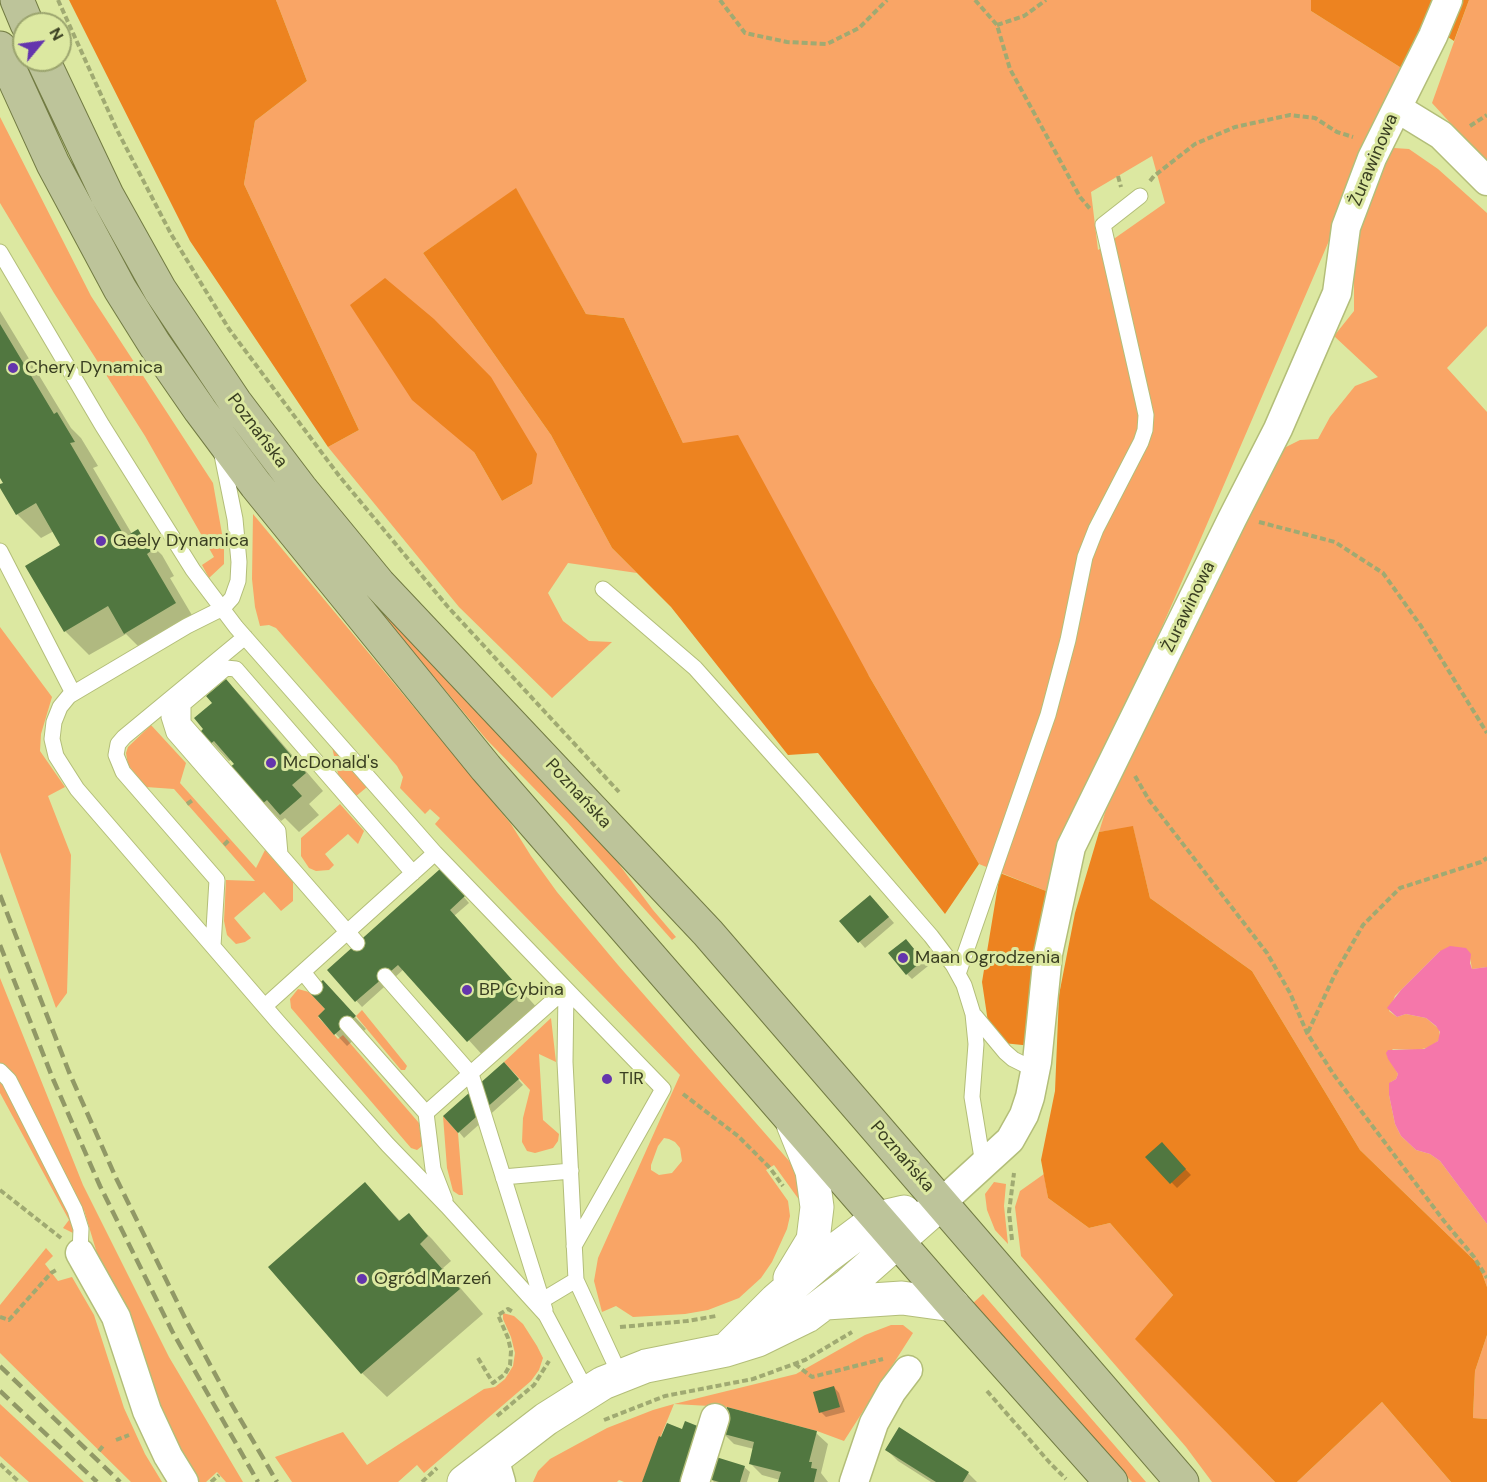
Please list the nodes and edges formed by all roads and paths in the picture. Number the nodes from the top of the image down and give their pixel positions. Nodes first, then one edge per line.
1 (58, 0) edge
2 (720, 0) edge
3 (888, 0) edge
4 (975, 0) edge
5 (1046, 0) edge
6 (1448, 0) edge
7 (997, 25) junction
8 (0, 48) edge
9 (49, 72) edge
10 (1397, 108) junction
11 (1380, 141) junction
12 (1487, 181) edge
13 (1140, 196) joint
14 (1103, 225) junction
15 (0, 252) edge
16 (218, 435) junction
17 (1232, 519) junction
18 (0, 552) edge
19 (603, 589) dead end
20 (223, 608) junction
21 (245, 637) junction
22 (183, 689) junction
23 (73, 693) junction
24 (1487, 733) edge
25 (1119, 750) junction
26 (623, 796) dead end
27 (194, 799) dead end
28 (187, 804) dead end
29 (230, 839) dead end
30 (224, 845) dead end
31 (435, 853) junction
32 (280, 854) junction
33 (1487, 858) edge
34 (413, 873) junction
35 (352, 937) junction
36 (213, 946) junction
37 (303, 972) junction
38 (958, 974) junction
39 (385, 975) dead end
40 (315, 987) dead end
41 (566, 989) junction
42 (265, 1006) junction
43 (973, 1014) junction
44 (346, 1024) dead end
45 (1307, 1033) junction
46 (1035, 1070) junction
47 (0, 1071) edge
48 (471, 1074) junction
49 (663, 1089) junction
50 (426, 1113) junction
51 (790, 1117) junction
52 (1019, 1127) junction
53 (983, 1164) junction
54 (770, 1168) dead end
55 (571, 1171) junction
56 (503, 1177) junction
57 (0, 1190) edge
58 (941, 1203) junction
59 (447, 1206) junction
60 (888, 1230) junction
61 (574, 1246) junction
62 (1011, 1247) dead end
63 (80, 1253) junction
64 (1487, 1278) edge
65 (576, 1280) junction
66 (776, 1300) junction
67 (826, 1303) junction
68 (953, 1305) junction
69 (541, 1307) junction
70 (514, 1312) dead end
71 (719, 1316) dead end
72 (0, 1317) edge
73 (858, 1328) dead end
74 (600, 1330) junction
75 (726, 1350) junction
76 (544, 1352) dead end
77 (478, 1358) dead end
78 (549, 1360) dead end
79 (794, 1364) junction
80 (908, 1370) joint
81 (620, 1375) junction
82 (982, 1386) dead end
83 (587, 1392) junction
84 (715, 1418) dead end
85 (595, 1424) dead end
86 (135, 1433) dead end
87 (116, 1440) dead end
88 (103, 1446) dead end
89 (99, 1451) dead end
90 (0, 1464) edge
91 (497, 1470) edge
92 (219, 1474) dead end
93 (19, 1482) edge
94 (184, 1482) edge
95 (211, 1482) edge
96 (464, 1482) edge
97 (695, 1482) edge
98 (854, 1482) edge
99 (1069, 1482) edge
100 (1111, 1482) edge
101 (1182, 1482) edge

1 - 26 path
2 - 3 path
4 - 7 path
5 - 7 path
6 - 10 street, Żurawinowa
7 - 14 path
8 - 16 main road, Poznańska
9 - 58 main road, Poznańska
10 - 11 street, Żurawinowa
10 - 12 street
11 - 13 path
11 - 17 street, Żurawinowa
13 - 14 lane
14 - 38 lane
15 - 20 lane
16 - 20 lane
16 - 51 main road, Poznańska
17 - 24 path
17 - 25 street, Żurawinowa
18 - 23 lane
19 - 38 lane
20 - 21 lane
20 - 23 lane
21 - 22 lane
21 - 31 lane
22 - 32 lane
22 - 36 lane
23 - 36 lane
25 - 45 path
25 - 46 street, Żurawinowa
27 - 28 path
29 - 30 path
31 - 34 lane
31 - 41 lane
32 - 34 lane
32 - 35 lane
33 - 45 path
34 - 35 lane
35 - 37 lane
36 - 42 lane
37 - 40 lane
37 - 42 lane
38 - 43 lane
39 - 48 lane
41 - 48 lane
41 - 49 lane
41 - 55 lane
42 - 59 lane
43 - 46 lane
43 - 53 lane
44 - 50 lane
45 - 64 path
46 - 52 street, Żurawinowa
47 - 63 lane
48 - 50 lane
48 - 56 lane
49 - 54 path
49 - 61 lane
50 - 59 lane
51 - 60 main road, Poznańska
51 - 66 street
52 - 53 street, Żurawinowa
52 - 62 path
53 - 58 street, Żurawinowa
55 - 56 lane
55 - 61 lane
56 - 69 lane
57 - 63 path
58 - 60 street
58 - 101 main road, Poznańska
59 - 69 lane
60 - 66 street
60 - 67 street
60 - 68 main road, Poznańska
61 - 65 lane
63 - 72 path
63 - 94 street
65 - 69 lane
65 - 74 lane
66 - 75 street
67 - 68 street
67 - 75 street
68 - 100 main road, Poznańska
69 - 83 lane
70 - 77 path
71 - 74 path
73 - 79 path
74 - 81 lane
75 - 81 street
76 - 78 path
79 - 80 path
79 - 85 path
80 - 98 street
81 - 83 street
82 - 99 path
83 - 91 street
84 - 97 street
86 - 87 path
88 - 89 path
90 - 93 path
91 - 96 street
92 - 95 path

